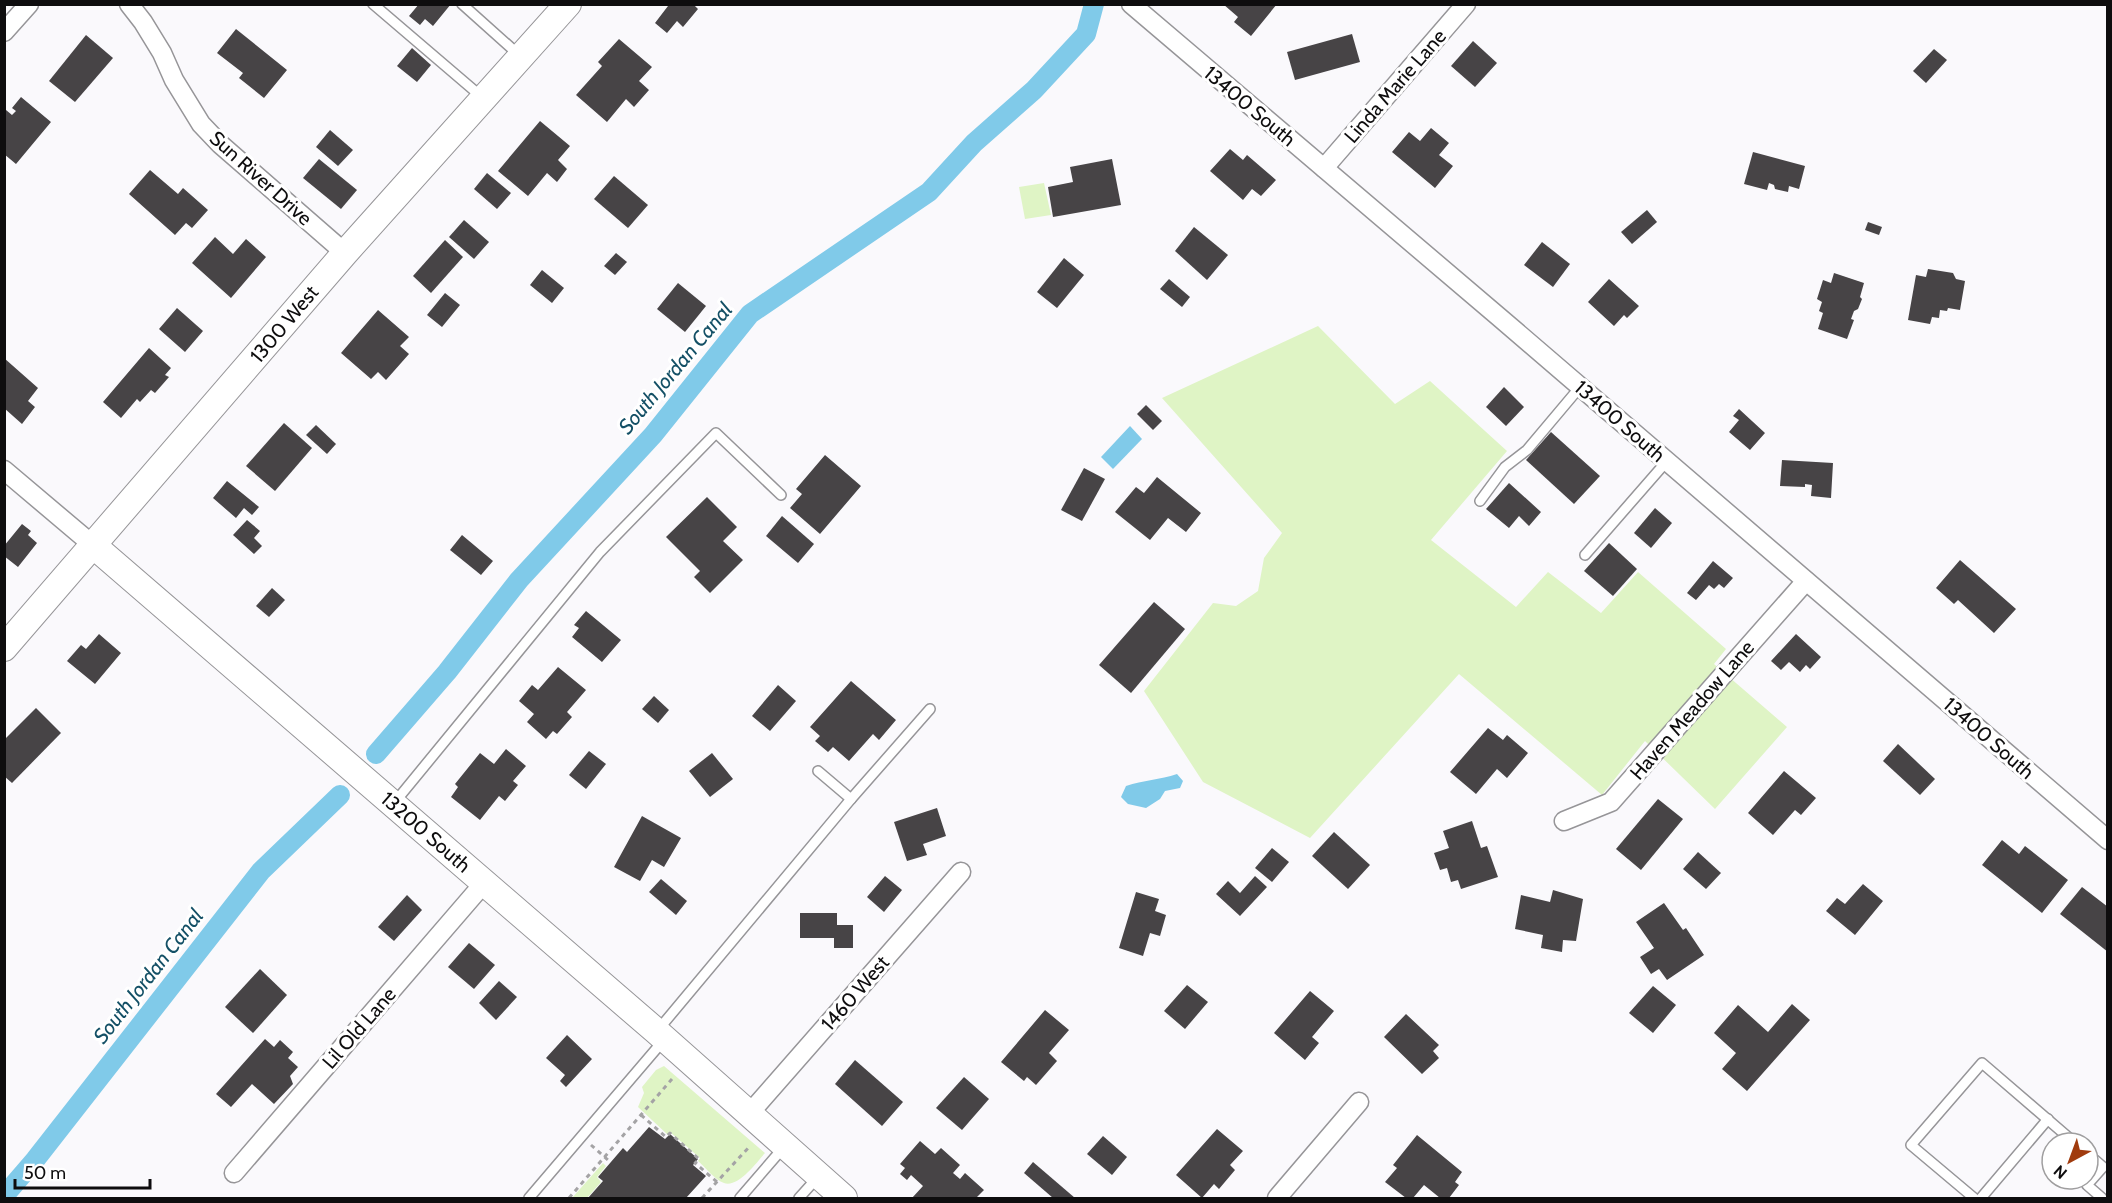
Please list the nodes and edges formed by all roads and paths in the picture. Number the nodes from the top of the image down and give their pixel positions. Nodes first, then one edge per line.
1 (28, 4) edge
2 (129, 4) edge
3 (373, 4) edge
4 (462, 4) edge
5 (568, 4) edge
6 (1131, 4) edge
7 (1466, 4) edge
8 (4, 32) edge
9 (521, 57) junction
10 (484, 98) junction
11 (1324, 168) junction
12 (345, 253) junction
13 (1580, 387) junction
14 (1667, 461) junction
15 (4, 470) edge
16 (781, 495) dead end
17 (1480, 501) dead end
18 (94, 546) junction
19 (1585, 555) dead end
20 (1806, 581) junction
21 (4, 648) edge
22 (930, 709) dead end
23 (818, 771) dead end
24 (851, 799) junction
25 (393, 804) junction
26 (1564, 821) dead end
27 (2108, 840) edge
28 (961, 872) dead end
29 (484, 883) junction
30 (660, 1035) junction
31 (672, 1080) dead end
32 (1359, 1102) dead end
33 (749, 1114) junction
34 (641, 1115) junction
35 (2048, 1119) junction
36 (2062, 1131) edge
37 (591, 1145) dead end
38 (750, 1146) dead end
39 (785, 1146) junction
40 (604, 1157) junction
41 (609, 1161) dead end
42 (2105, 1166) edge
43 (234, 1173) dead end
44 (818, 1176) junction
45 (717, 1182) junction
46 (529, 1198) edge
47 (569, 1198) edge
48 (702, 1198) edge
49 (740, 1198) edge
50 (799, 1198) edge
51 (844, 1198) edge
52 (1276, 1198) edge
53 (1974, 1198) edge
54 (1981, 1198) edge
55 (2102, 1198) edge

1 - 8 street
2 - 12 street, Sun River Drive
3 - 10 lane
4 - 9 lane
5 - 9 street, 1300 West
6 - 11 street, 13400 South
7 - 11 street, Linda Marie Lane
9 - 10 street, 1300 West
10 - 12 street, 1300 West
11 - 13 street, 13400 South
12 - 18 street, 1300 West
13 - 14 street, 13400 South
13 - 17 lane
14 - 19 lane
14 - 20 street, 13400 South
15 - 18 street, 13200 South
16 - 25 lane
18 - 21 street, 1300 West
18 - 25 street, 13200 South
20 - 26 street, Haven Meadow Lane
20 - 27 street, 13400 South
22 - 24 lane
23 - 24 lane
24 - 30 lane
25 - 29 street, 13200 South
28 - 33 street, 1460 West
29 - 30 street, 13200 South
29 - 43 street, Lil Old Lane
30 - 33 street, 13200 South
30 - 46 lane
31 - 34 path
32 - 52 street
33 - 39 street, 13200 South
34 - 40 path
34 - 45 path
35 - 36 lane
35 - 53 lane
35 - 54 lane
37 - 40 path
38 - 45 path
39 - 44 street, 13200 South
39 - 49 lane
40 - 41 path
40 - 47 path
42 - 55 lane
44 - 50 lane
44 - 51 street, 13200 South
45 - 48 path

